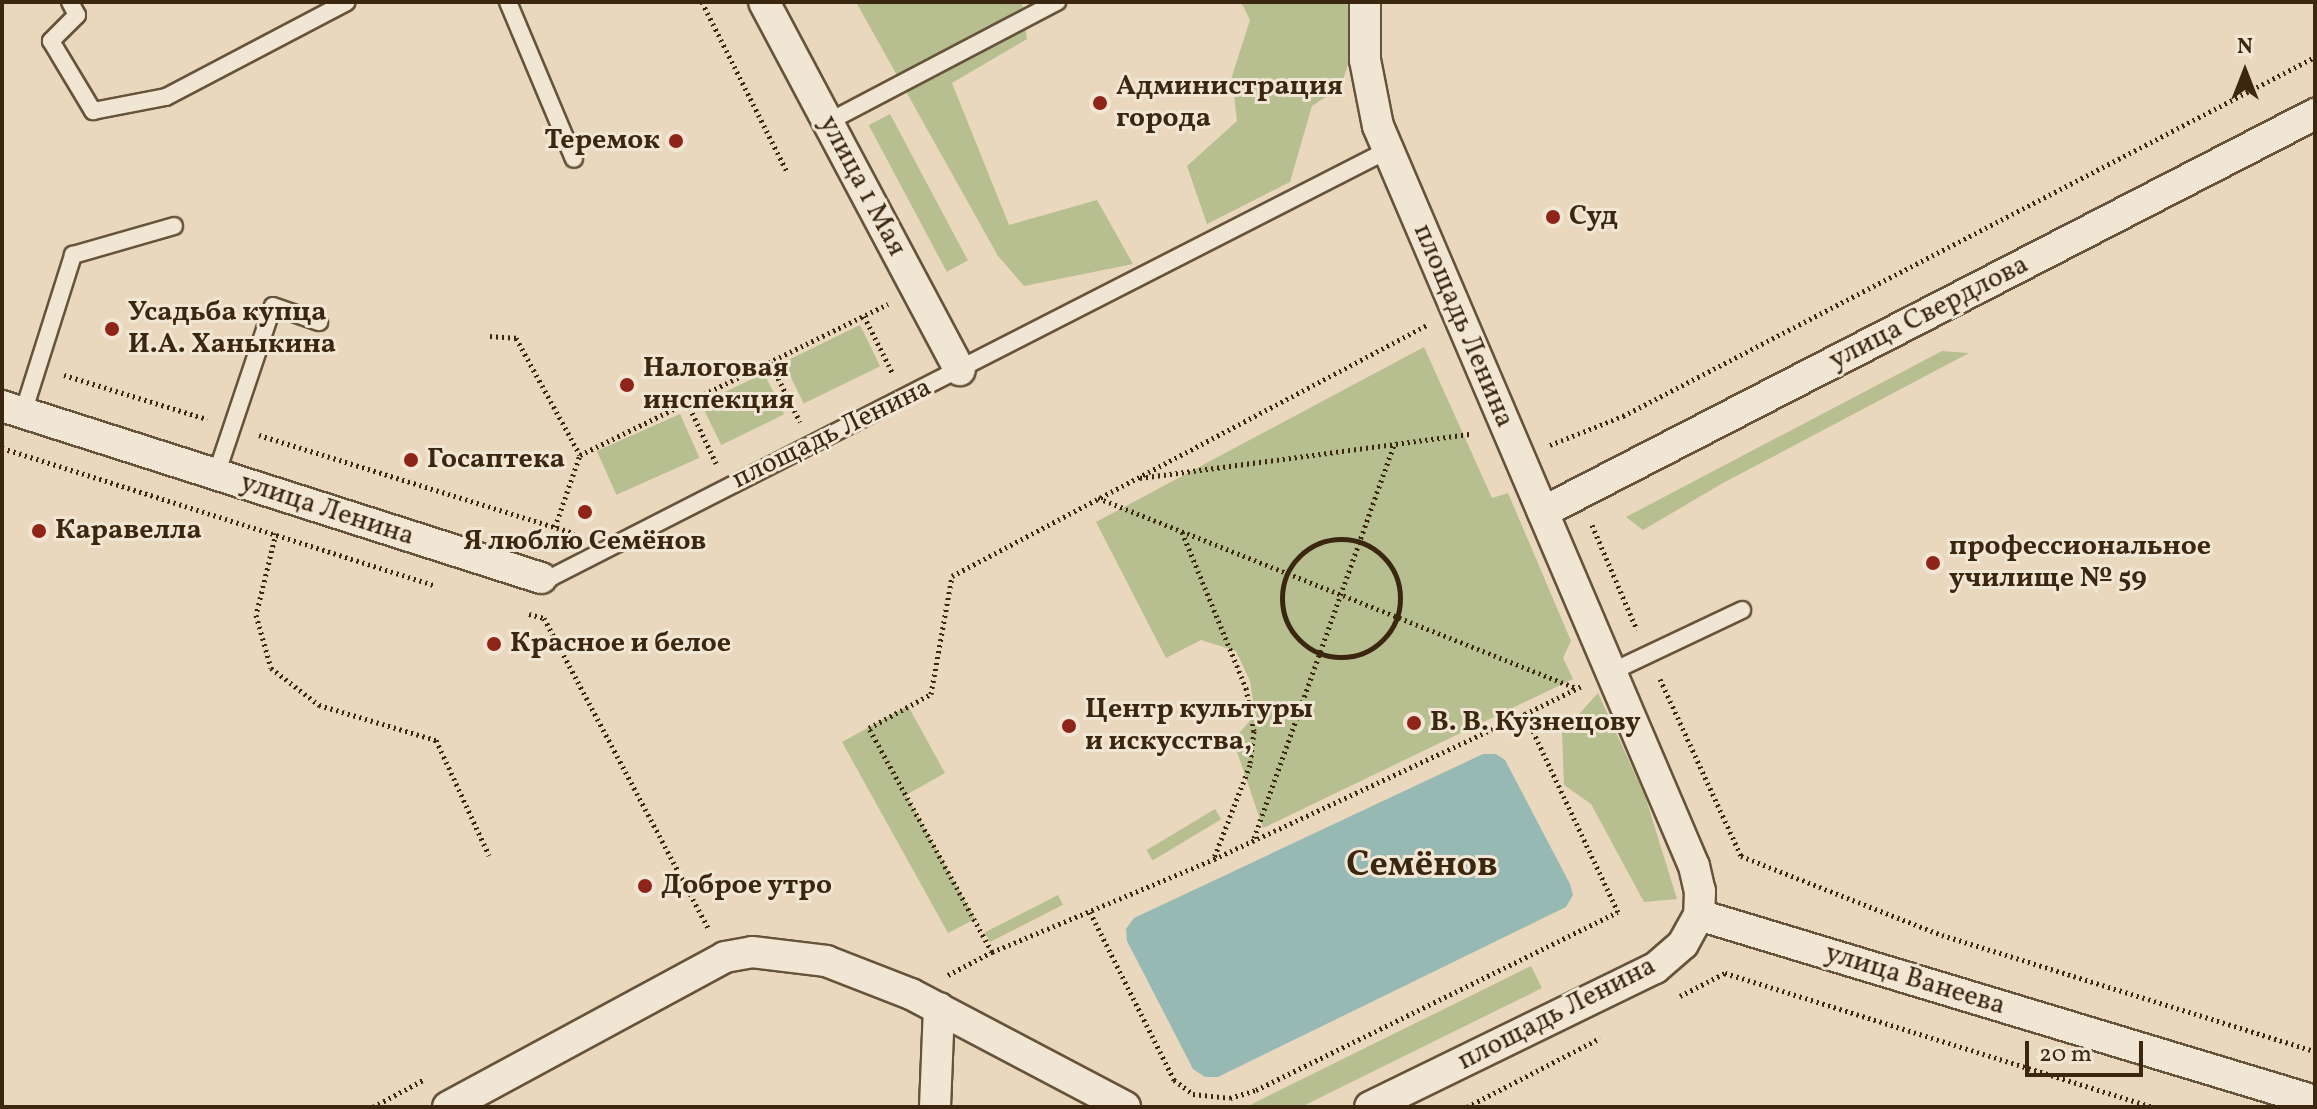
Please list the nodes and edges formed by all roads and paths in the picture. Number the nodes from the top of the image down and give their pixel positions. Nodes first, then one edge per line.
1 (70, 2) edge
2 (347, 2) edge
3 (508, 2) edge
4 (702, 2) edge
5 (764, 2) edge
6 (1057, 2) edge
7 (1365, 2) edge
8 (2315, 57) edge
9 (2315, 114) edge
10 (828, 122) junction
11 (1388, 150) junction
12 (574, 159) dead end
13 (787, 172) dead end
14 (174, 226) dead end
15 (917, 289) junction
16 (1456, 309) junction
17 (864, 316) junction
18 (319, 322) dead end
19 (490, 336) dead end
20 (770, 362) junction
21 (37, 366) junction
22 (960, 370) junction
23 (897, 382) dead end
24 (687, 402) junction
25 (13, 409) edge
26 (231, 427) junction
27 (804, 430) dead end
28 (1508, 430) junction
29 (1395, 442) junction
30 (2, 448) edge
31 (580, 455) junction
32 (1520, 457) junction
33 (720, 473) dead end
34 (216, 475) junction
35 (1136, 478) junction
36 (285, 497) junction
37 (1098, 498) junction
38 (1543, 512) junction
39 (1589, 519) dead end
40 (555, 527) junction
41 (645, 527) joint
42 (1181, 532) junction
43 (276, 535) junction
44 (580, 535) dead end
45 (1360, 541) junction
46 (1286, 573) junction
47 (541, 578) joint
48 (440, 586) dead end
49 (1341, 595) junction
50 (515, 610) dead end
51 (1742, 610) dead end
52 (1398, 617) junction
53 (1320, 654) junction
54 (1648, 654) junction
55 (1611, 672) junction
56 (1577, 688) junction
57 (1525, 714) junction
58 (1254, 839) junction
59 (489, 855) dead end
60 (1214, 859) junction
61 (1090, 912) junction
62 (1699, 915) junction
63 (708, 928) dead end
64 (992, 952) junction
65 (911, 994) junction
66 (1670, 1001) dead end
67 (939, 1008) junction
68 (1602, 1036) dead end
69 (2315, 1051) edge
70 (2306, 1102) edge
71 (448, 1107) edge
72 (935, 1107) edge
73 (1125, 1107) edge
74 (1370, 1107) edge
75 (1467, 1107) edge
76 (2153, 1107) edge

1 - 2 lane
3 - 12 lane
4 - 13 path
5 - 10 street, улица 1 Мая
6 - 10 lane
7 - 11 street
8 - 32 path
9 - 38 street, улица Свердлова
10 - 15 street, улица 1 Мая
11 - 16 street, площадь Ленина
11 - 22 lane, площадь Ленина
14 - 21 lane
15 - 17 path
15 - 22 street, улица 1 Мая
16 - 28 street, площадь Ленина
16 - 35 path
17 - 20 path
17 - 23 path
18 - 26 lane
19 - 31 path
20 - 24 path
20 - 27 path
21 - 25 lane
21 - 26 path
22 - 41 lane, площадь Ленина
24 - 31 path
24 - 33 path
25 - 34 street, улица Ленина
26 - 34 lane
26 - 40 path
28 - 29 path
28 - 32 street, площадь Ленина
29 - 35 path
29 - 45 path
30 - 43 path
31 - 40 path
32 - 38 street, площадь Ленина
34 - 36 street, улица Ленина
35 - 37 path
36 - 43 path
36 - 47 street, улица Ленина
37 - 42 path
37 - 64 path
38 - 55 street, площадь Ленина
39 - 54 path
40 - 44 path
41 - 47 lane, улица Ленина
42 - 46 path
42 - 60 path
43 - 48 path
43 - 59 path
45 - 46 path
45 - 49 path
45 - 52 path
46 - 49 path
46 - 53 path
49 - 52 path
49 - 53 path
50 - 63 path
51 - 54 lane
52 - 53 path
52 - 56 path
53 - 58 path
54 - 55 lane
54 - 69 path
55 - 56 path
55 - 62 street, площадь Ленина
56 - 57 path
57 - 58 path
57 - 61 path
58 - 60 path
60 - 61 path
61 - 64 path
62 - 70 street, улица Ванеева
62 - 74 street, площадь Ленина
64 - 65 path
65 - 67 street
65 - 71 street
66 - 76 path
67 - 72 street
67 - 73 street
68 - 75 path

